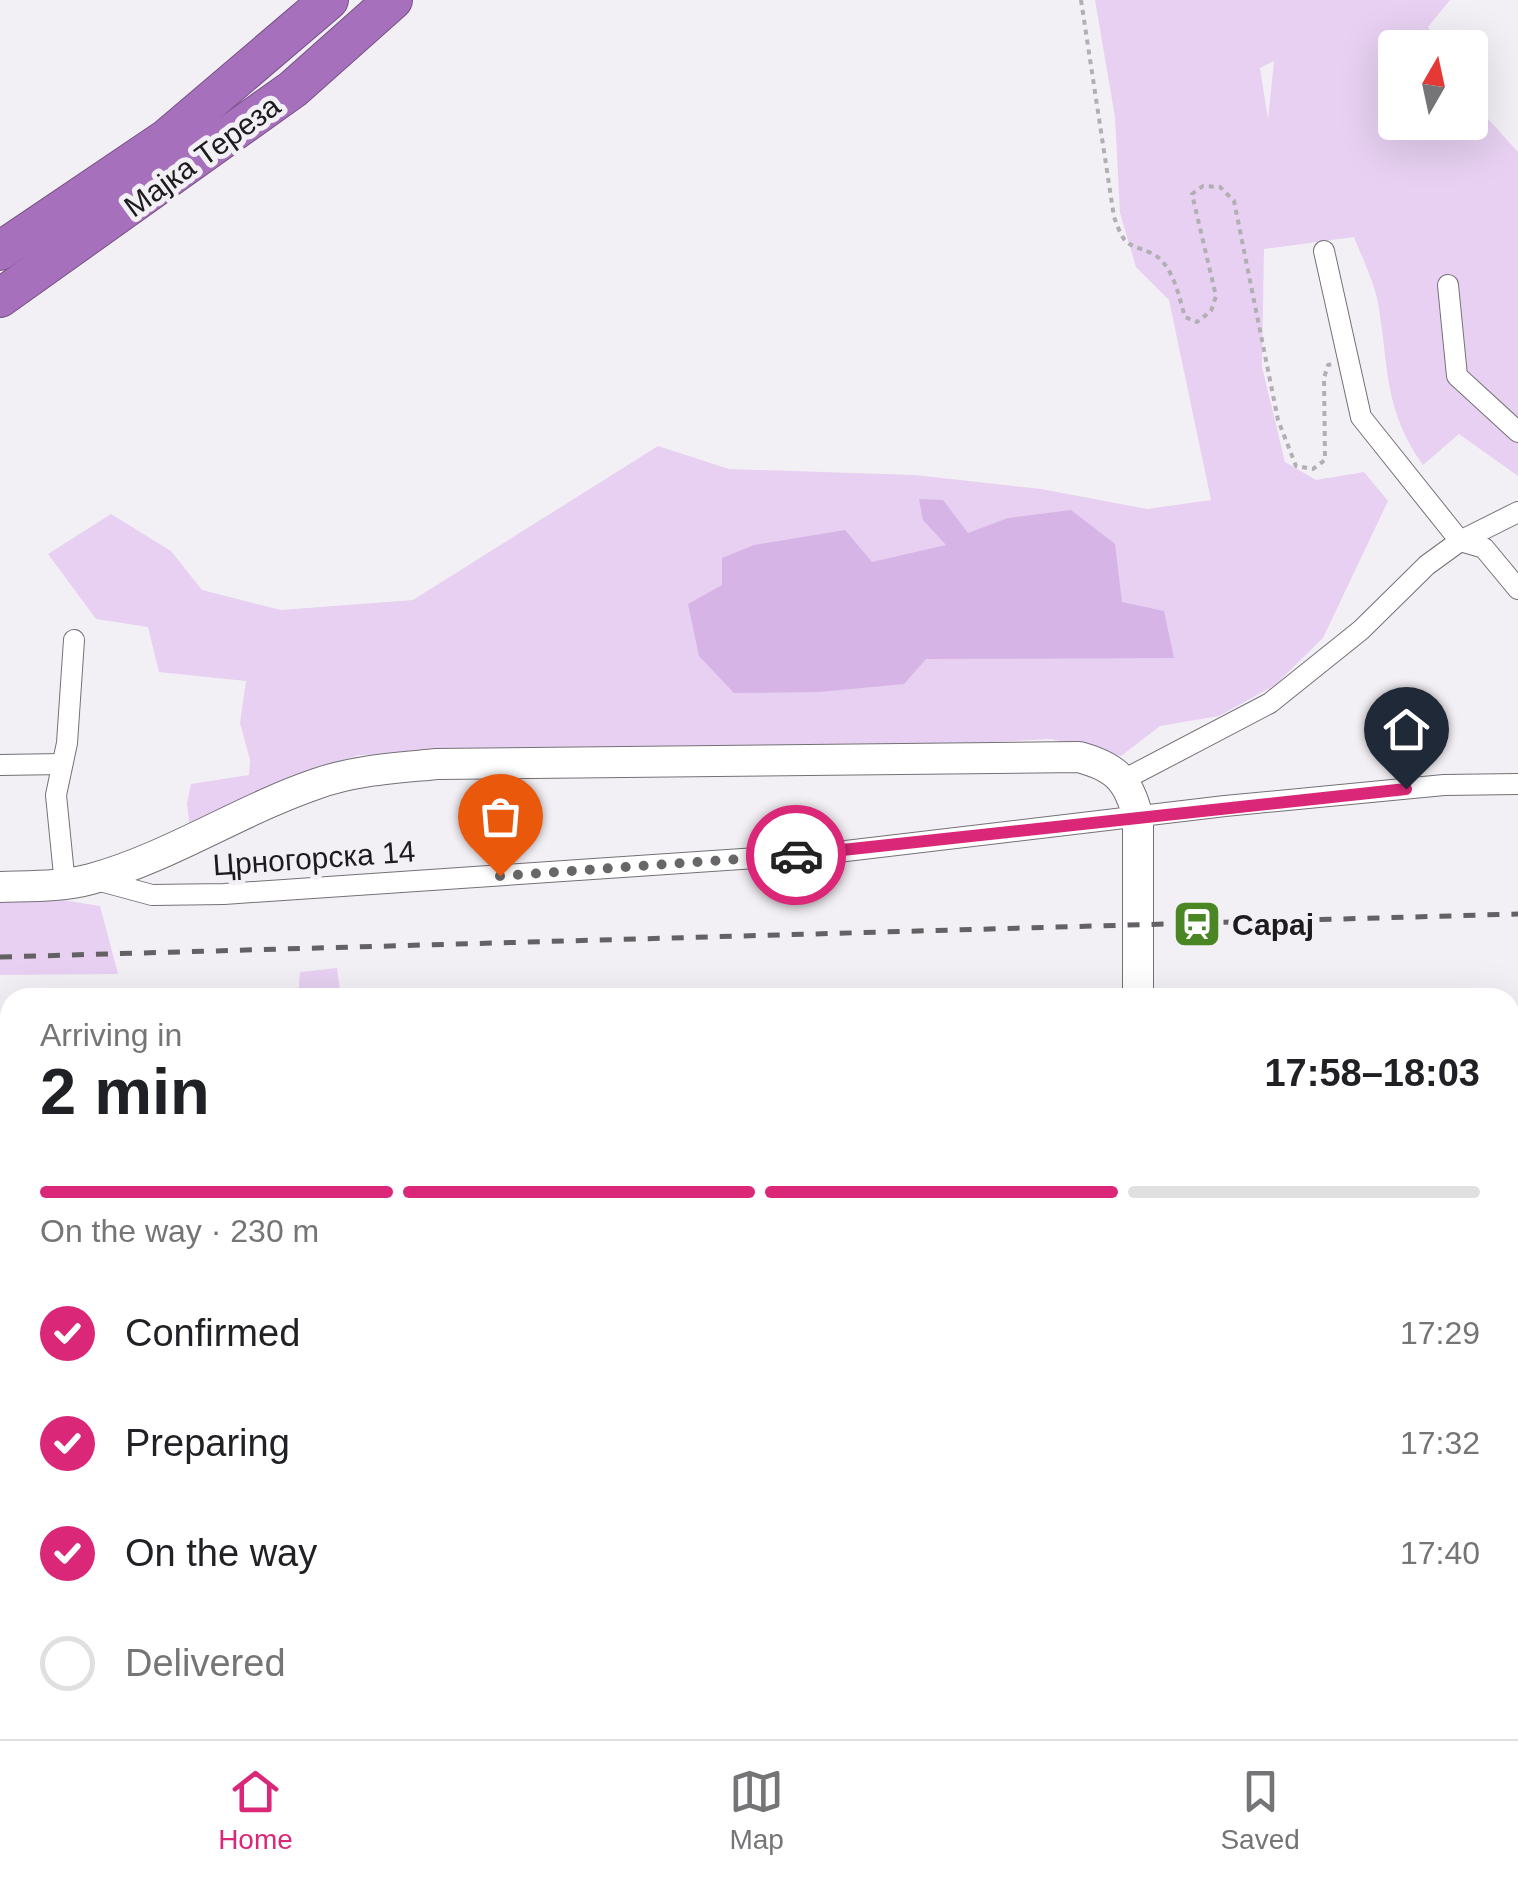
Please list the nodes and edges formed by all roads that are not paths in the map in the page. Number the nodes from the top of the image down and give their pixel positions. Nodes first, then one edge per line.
1 (329, 0) edge
2 (393, 0) edge
3 (0, 251) edge
4 (1324, 251) dead end
5 (1448, 285) dead end
6 (0, 298) edge
7 (1518, 432) edge
8 (1518, 512) edge
9 (1460, 541) junction
10 (1518, 589) edge
11 (74, 640) dead end
12 (62, 764) junction
13 (0, 765) edge
14 (1125, 779) junction
15 (1518, 784) edge
16 (1138, 818) junction
17 (79, 882) junction
18 (0, 887) edge
19 (1138, 988) edge

1 - 3 highway, Мајка Тереза
2 - 6 highway, Мајка Тереза
4 - 9 street
5 - 7 street
8 - 9 street
9 - 10 street
9 - 14 street
11 - 12 street
12 - 13 street
12 - 17 street
14 - 16 main road
14 - 17 main road
15 - 16 street, Црногорска 14
16 - 17 street, Црногорска 14
16 - 19 main road
17 - 18 main road

